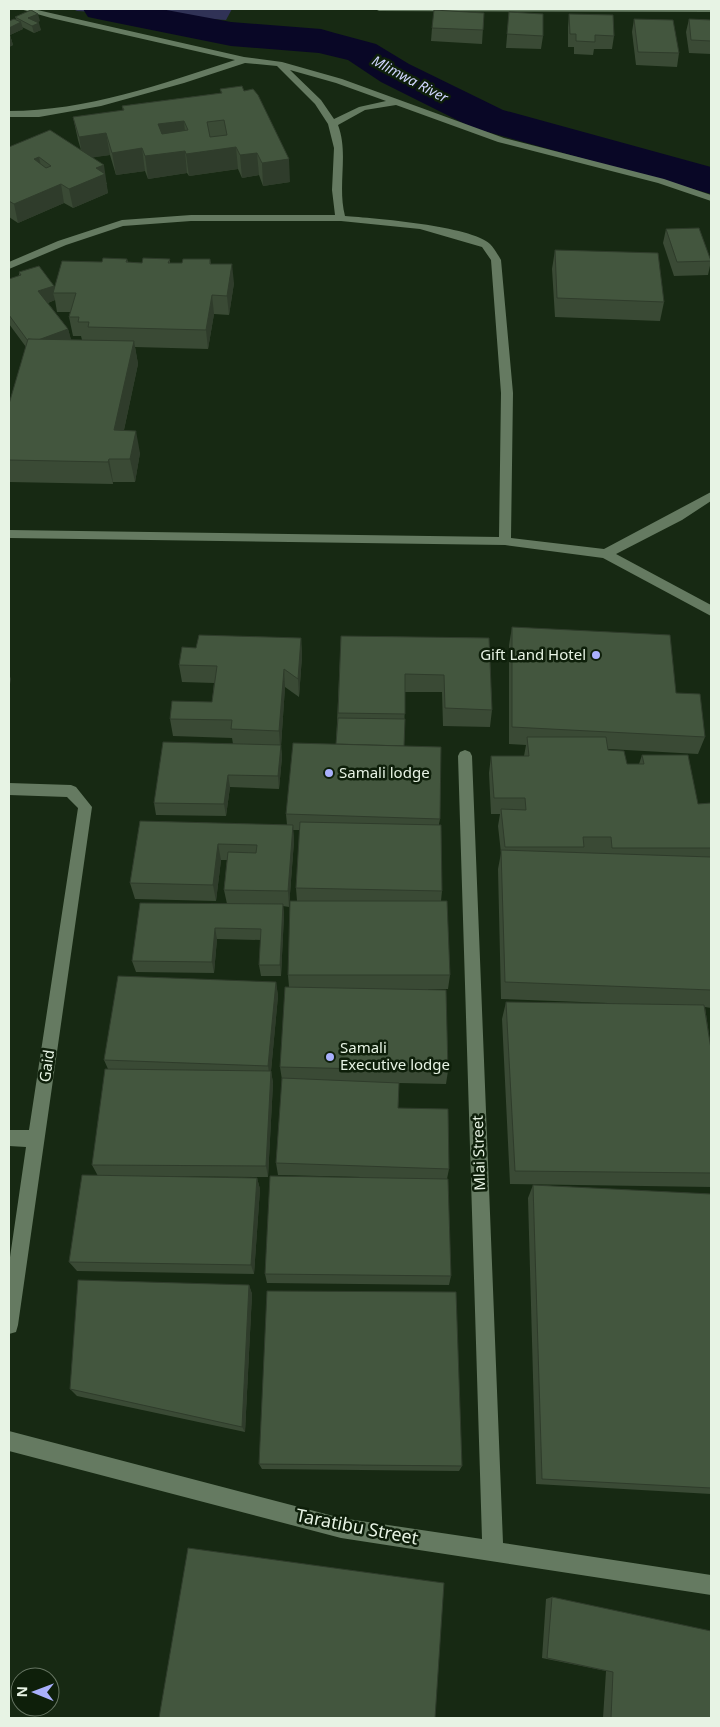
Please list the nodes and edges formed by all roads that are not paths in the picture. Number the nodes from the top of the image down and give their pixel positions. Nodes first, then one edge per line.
1 (24, 9) edge
2 (379, 9) edge
3 (711, 10) edge
4 (244, 60) junction
5 (280, 64) junction
6 (397, 102) junction
7 (9, 114) edge
8 (334, 123) junction
9 (711, 198) edge
10 (341, 218) junction
11 (9, 266) edge
12 (711, 496) edge
13 (9, 534) edge
14 (505, 541) junction
15 (606, 554) junction
16 (711, 611) edge
17 (465, 756) dead end
18 (9, 789) edge
19 (9, 1138) edge
20 (36, 1139) junction
21 (9, 1325) edge
22 (9, 1441) edge
23 (493, 1550) junction
24 (711, 1585) edge

1 - 4 street
2 - 3 street
4 - 5 street
4 - 7 street
5 - 6 street
5 - 8 street
6 - 8 street
6 - 9 street
8 - 10 street
10 - 11 street
10 - 14 street
12 - 15 street
13 - 14 street
14 - 15 street
15 - 16 street
17 - 23 street, Mlai Street
18 - 20 street, Gaid
19 - 20 street
20 - 21 street, Gaid
22 - 23 street, Taratibu Street
23 - 24 street, Taratibu Street

